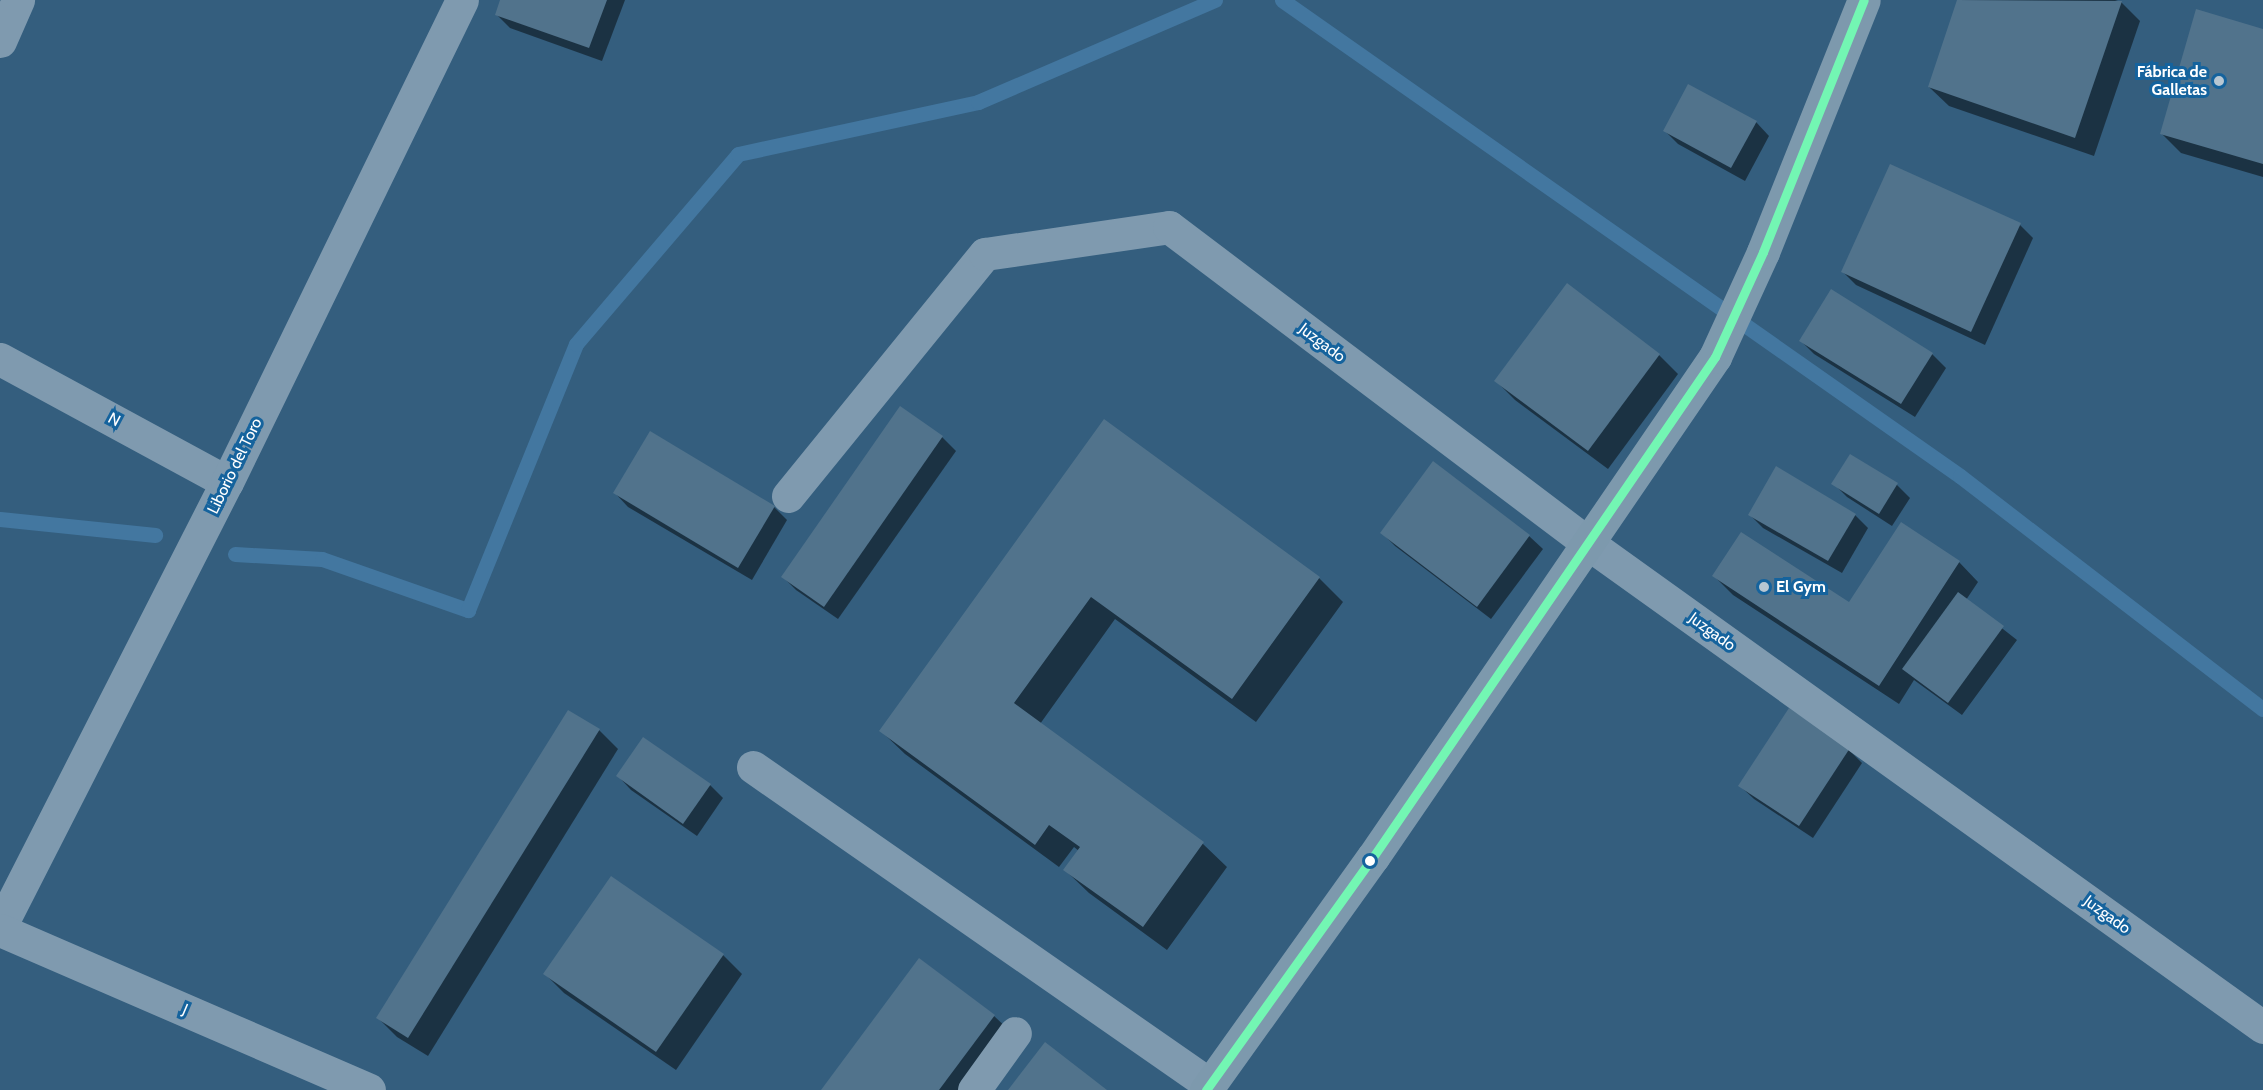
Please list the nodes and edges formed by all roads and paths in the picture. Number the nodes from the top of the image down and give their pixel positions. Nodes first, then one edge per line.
1 (18, 0) edge
2 (462, 0) edge
3 (1864, 0) edge
4 (0, 40) edge
5 (0, 359) edge
6 (227, 482) junction
7 (788, 496) dead end
8 (1589, 544) junction
9 (753, 767) dead end
10 (0, 928) edge
11 (2263, 1027) edge
12 (1015, 1034) dead end
13 (1208, 1087) edge
14 (369, 1090) edge
15 (974, 1090) edge

1 - 4 street
2 - 6 street, Liborio del Toro
3 - 8 main road
5 - 6 street, N
6 - 10 street, Liborio del Toro
7 - 8 street, Juzgado
8 - 11 street, Juzgado
8 - 13 main road
9 - 13 street
10 - 14 street, J
12 - 15 street

